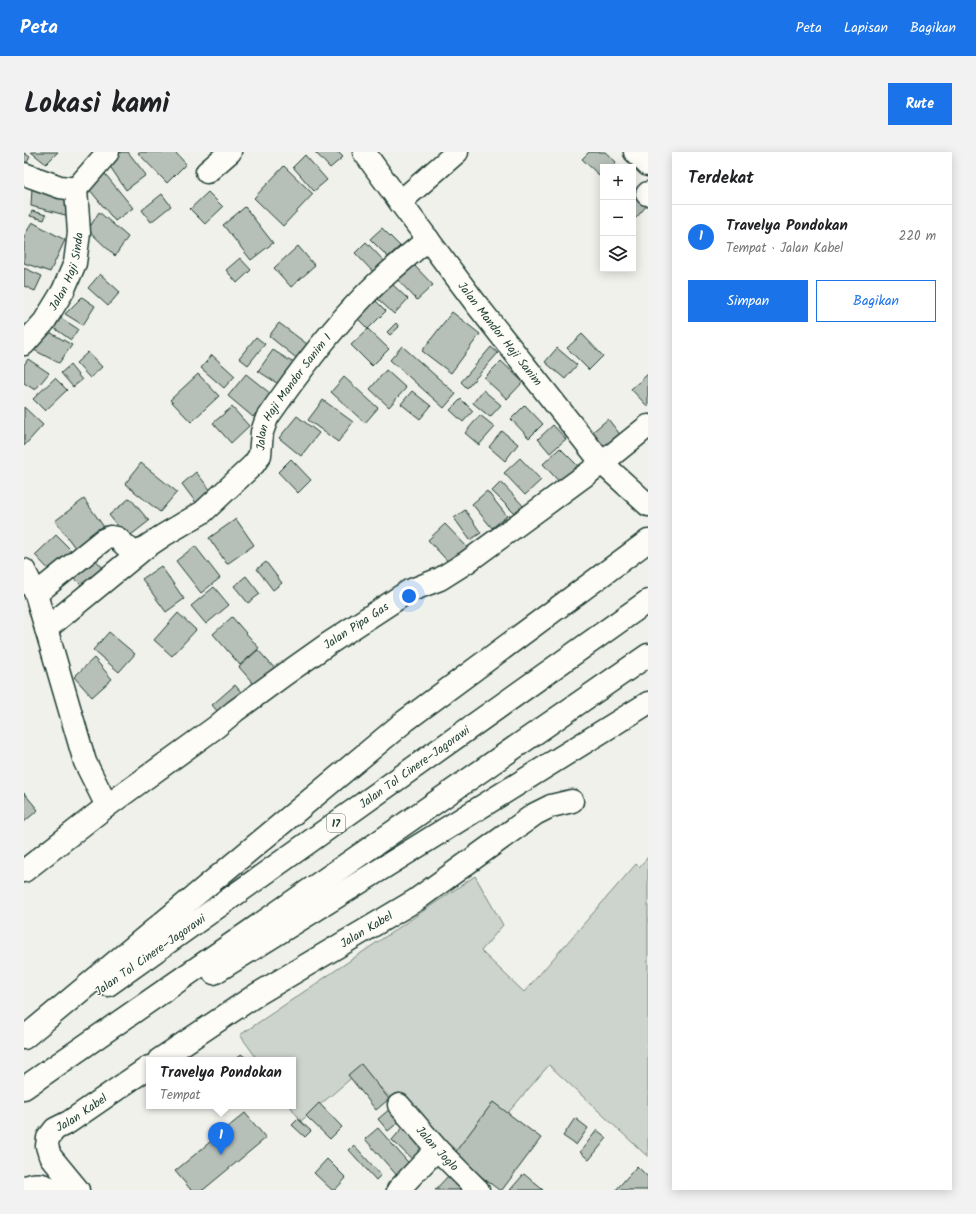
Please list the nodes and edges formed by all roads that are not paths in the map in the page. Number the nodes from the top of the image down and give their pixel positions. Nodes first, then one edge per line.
1 (108, 152) edge
2 (230, 152) edge
3 (364, 152) edge
4 (457, 152) edge
5 (635, 152) edge
6 (648, 166) edge
7 (207, 172) dead end
8 (24, 174) edge
9 (76, 189) junction
10 (400, 202) junction
11 (428, 239) junction
12 (24, 344) edge
13 (648, 426) edge
14 (602, 463) junction
15 (648, 505) edge
16 (648, 541) edge
17 (136, 555) junction
18 (24, 570) edge
19 (36, 594) junction
20 (648, 601) edge
21 (46, 629) junction
22 (648, 655) edge
23 (648, 703) edge
24 (572, 801) dead end
25 (107, 806) junction
26 (24, 871) edge
27 (24, 1038) edge
28 (24, 1045) edge
29 (163, 1057) edge
30 (146, 1069) edge
31 (24, 1089) edge
32 (399, 1105) dead end
33 (437, 1149) junction
34 (24, 1188) edge
35 (54, 1190) edge
36 (78, 1190) edge
37 (398, 1190) edge
38 (478, 1190) edge

1 - 9 main road
2 - 7 main road
3 - 10 main road, Jalan Mandor Haji Sanim
4 - 10 main road
5 - 6 main road
8 - 9 main road
9 - 12 main road, Jalan Haji Sinda
10 - 11 main road, Jalan Mandor Haji Sanim
11 - 14 main road, Jalan Mandor Haji Sanim
11 - 17 main road, Jalan Haji Mandor Sanim 1
13 - 14 main road, Jalan Pipa Gas
14 - 15 main road, Jalan Mandor Haji Sanim
14 - 25 main road, Jalan Pipa Gas
16 - 27 main road
17 - 19 main road
17 - 21 main road, Jalan Haji Mandor Sanim 1
18 - 19 main road
19 - 21 main road
20 - 28 main road, Jalan Tol Cinere–Jagorawi / 17
21 - 25 main road
22 - 31 main road
23 - 31 main road
24 - 29 main road, Jalan Kabel
25 - 26 main road, Jalan Pipa Gas
30 - 36 main road, Jalan Kabel
32 - 33 main road, Jalan Joglo
33 - 37 main road
33 - 38 main road, Jalan Joglo
34 - 35 main road

